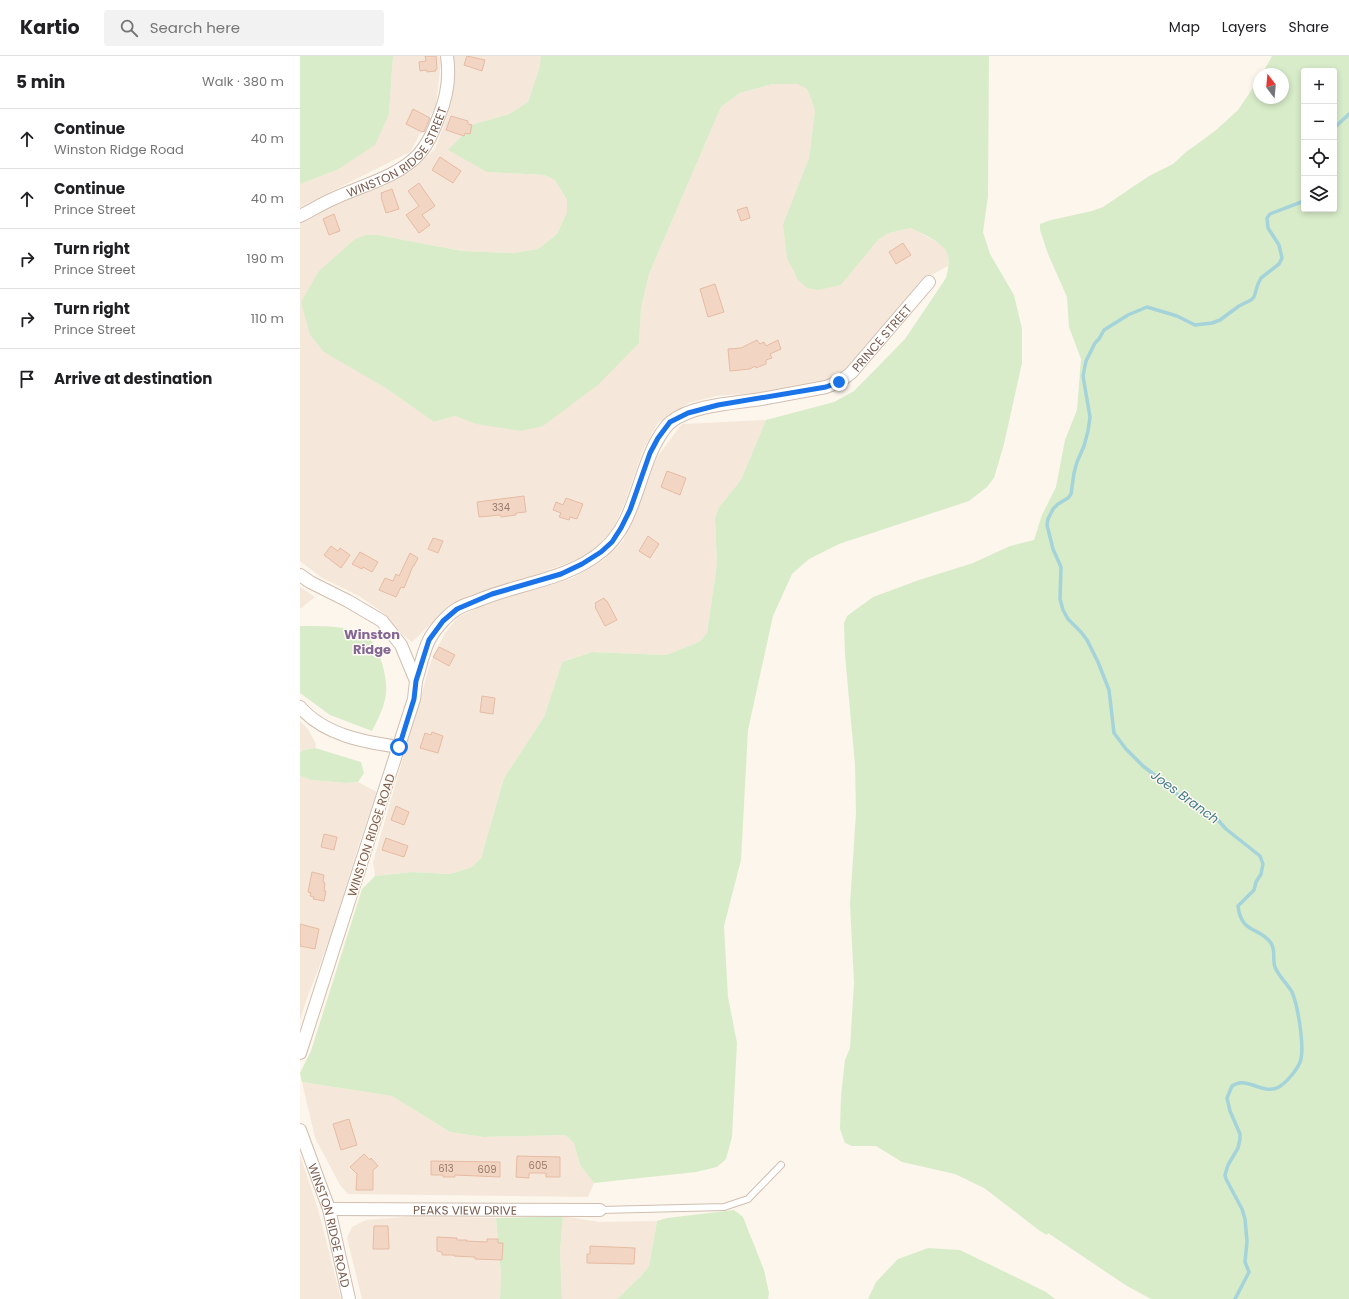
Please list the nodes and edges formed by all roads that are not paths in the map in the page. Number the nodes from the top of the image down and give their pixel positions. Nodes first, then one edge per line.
1 (447, 56) edge
2 (300, 216) edge
3 (929, 282) dead end
4 (300, 575) edge
5 (416, 681) junction
6 (300, 707) edge
7 (399, 747) junction
8 (300, 1053) edge
9 (300, 1130) edge
10 (780, 1165) dead end
11 (330, 1209) junction
12 (600, 1210) joint
13 (350, 1299) edge

1 - 2 street, WINSTON RIDGE STREET
3 - 5 street, PRINCE STREET
4 - 5 street
5 - 7 street, WINSTON RIDGE ROAD
6 - 7 street
7 - 8 street, WINSTON RIDGE ROAD
9 - 11 street, WINSTON RIDGE ROAD
10 - 12 lane
11 - 12 street, PEAKS VIEW DRIVE
11 - 13 street, WINSTON RIDGE ROAD

